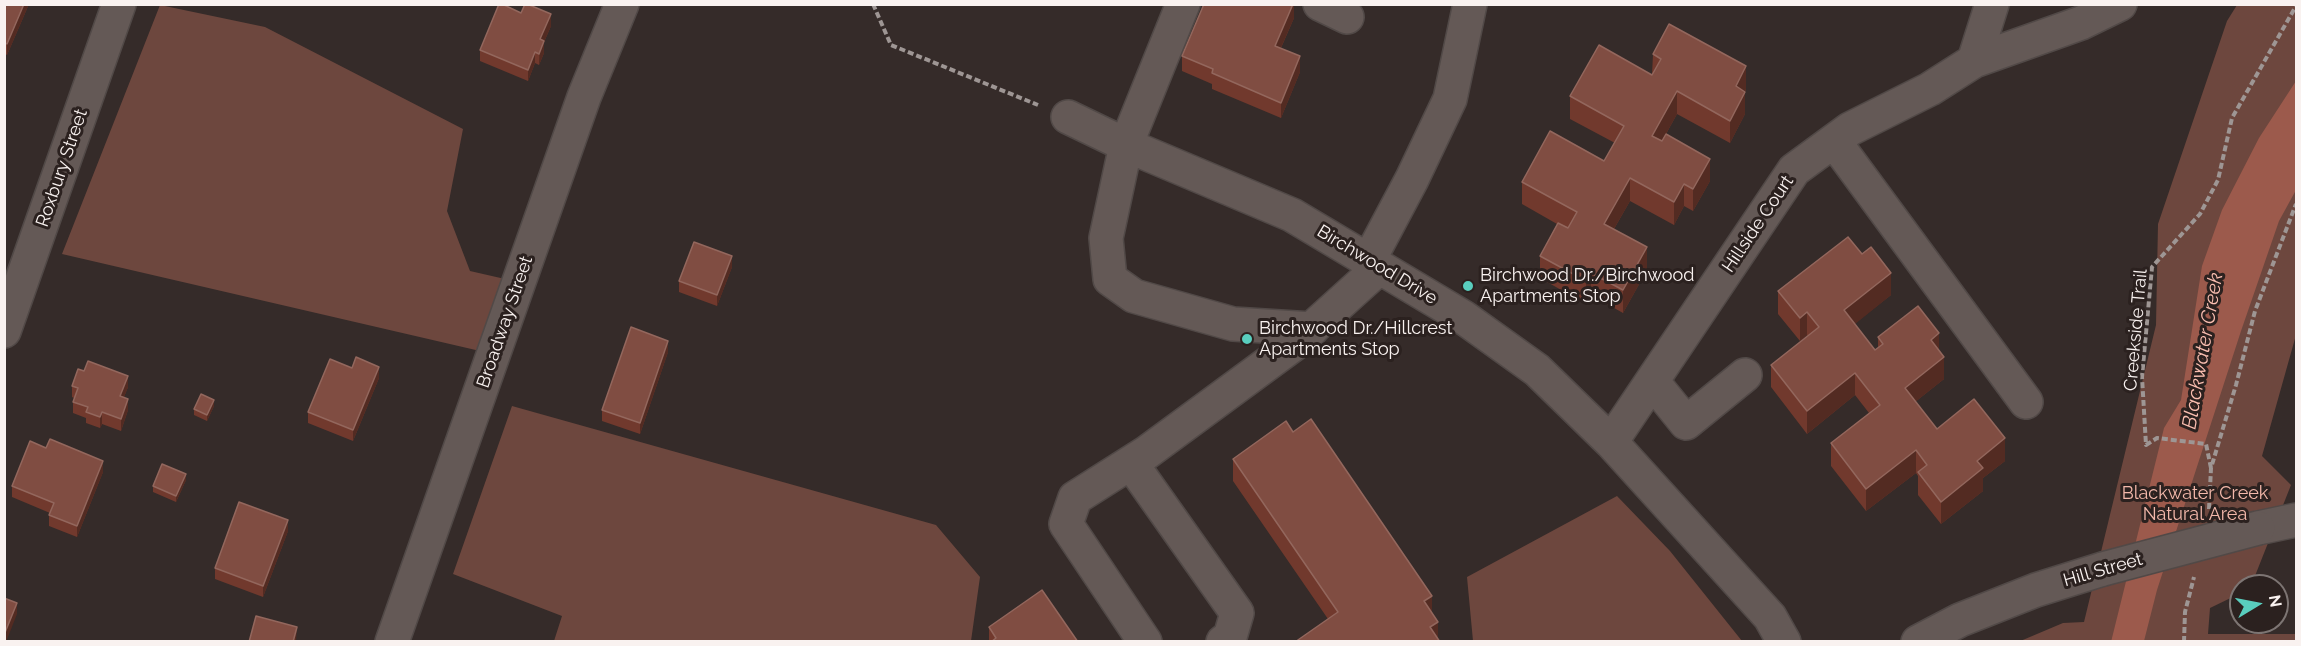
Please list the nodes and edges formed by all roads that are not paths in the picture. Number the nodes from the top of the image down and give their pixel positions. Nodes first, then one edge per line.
1 (119, 4) edge
2 (622, 4) edge
3 (1183, 4) edge
4 (1470, 4) edge
5 (1992, 4) edge
6 (2120, 4) edge
7 (1974, 61) junction
8 (1068, 117) road end
9 (1834, 141) junction
10 (1126, 144) junction
11 (1374, 264) junction
12 (1312, 329) junction
13 (4, 331) edge
14 (1745, 375) dead end
15 (1652, 381) junction
16 (2026, 402) dead end
17 (1611, 442) junction
18 (1131, 463) junction
19 (2296, 520) edge
20 (392, 642) edge
21 (1145, 642) edge
22 (1223, 642) edge
23 (1784, 642) edge
24 (1918, 642) edge

1 - 13 street, Roxbury Street
2 - 20 street, Broadway Street
3 - 10 street
4 - 11 street
5 - 7 street
6 - 7 street, Hillside Court
7 - 9 street, Hillside Court
8 - 10 street, Birchwood Drive
9 - 15 street, Hillside Court
9 - 16 street
10 - 11 street, Birchwood Drive
10 - 12 street
11 - 12 street
11 - 17 street, Birchwood Drive
12 - 18 street
14 - 15 street
15 - 17 street, Hillside Court
17 - 23 street, Birchwood Drive
18 - 21 street
18 - 22 street
19 - 24 street, Hill Street, bridge

